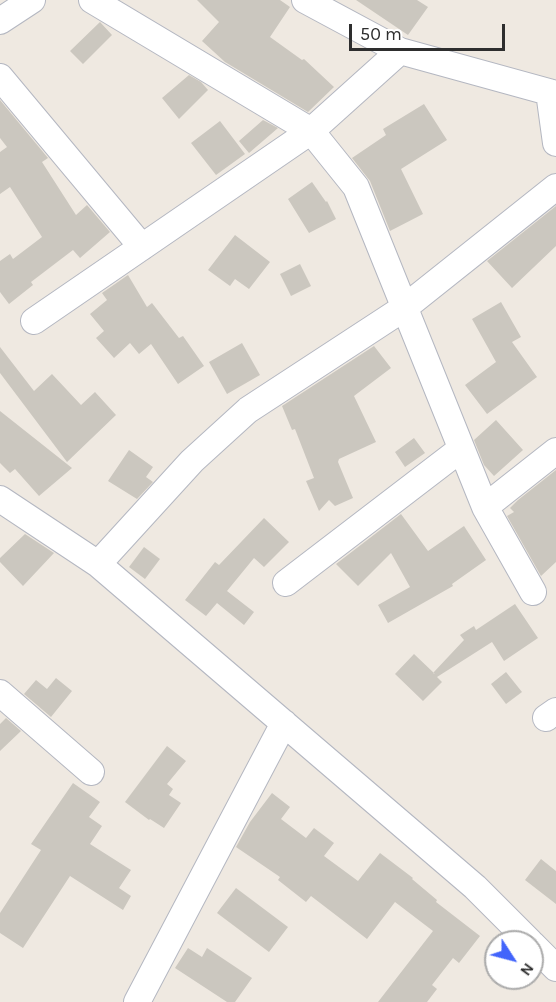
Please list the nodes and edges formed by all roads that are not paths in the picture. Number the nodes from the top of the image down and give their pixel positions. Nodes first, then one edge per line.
1 (32, 0) edge
2 (92, 0) edge
3 (305, 0) edge
4 (0, 21) edge
5 (400, 51) junction
6 (0, 77) edge
7 (552, 93) edge
8 (311, 131) junction
9 (556, 143) edge
10 (556, 187) edge
11 (142, 247) junction
12 (404, 308) junction
13 (34, 321) dead end
14 (461, 449) junction
15 (556, 451) edge
16 (0, 499) edge
17 (485, 507) junction
18 (98, 564) junction
19 (286, 583) dead end
20 (533, 592) dead end
21 (0, 693) edge
22 (284, 723) junction
23 (91, 772) dead end
24 (518, 930) edge
25 (544, 956) edge
26 (556, 968) edge
27 (137, 1002) edge

1 - 4 street
2 - 8 street
3 - 5 street
5 - 7 street
5 - 8 street
6 - 11 street
7 - 9 street
8 - 11 street
8 - 12 street
10 - 12 street
11 - 13 street
12 - 14 street
12 - 18 street
14 - 17 street
14 - 19 street
15 - 17 street
16 - 18 street
17 - 20 street
18 - 22 street
21 - 23 street
22 - 24 street
22 - 27 street
25 - 26 street

